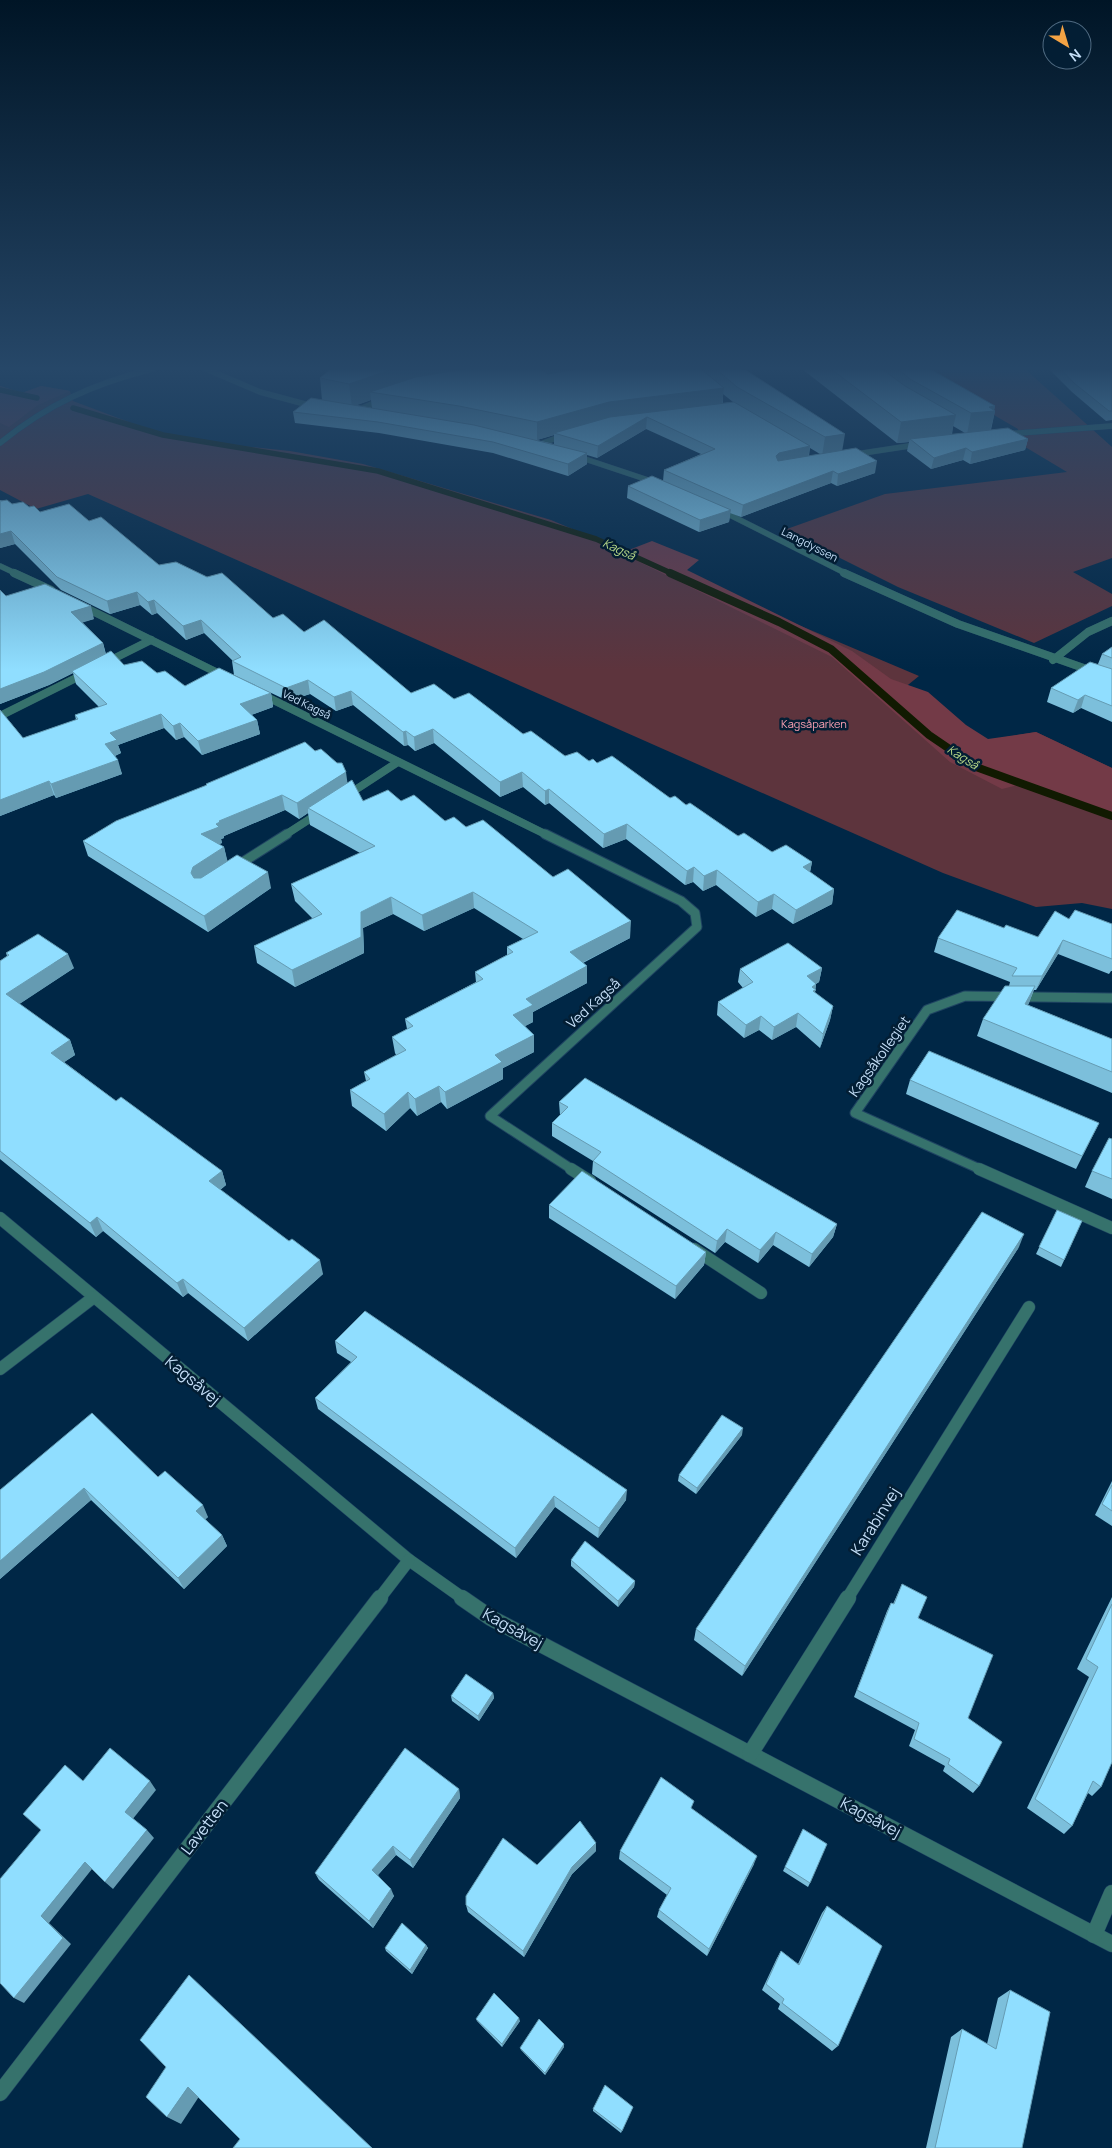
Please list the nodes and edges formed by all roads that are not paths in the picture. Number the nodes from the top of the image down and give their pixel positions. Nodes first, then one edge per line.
1 (614, 469) edge
2 (665, 486) edge
3 (711, 506) edge
4 (0, 566) edge
5 (62, 596) edge
6 (71, 600) edge
7 (1112, 621) edge
8 (151, 640) junction
9 (1053, 660) junction
10 (1112, 678) edge
11 (231, 679) edge
12 (248, 688) edge
13 (0, 716) edge
14 (398, 762) junction
15 (341, 799) edge
16 (324, 810) edge
17 (226, 873) edge
18 (1112, 998) edge
19 (594, 1184) edge
20 (0, 1218) edge
21 (1112, 1228) edge
22 (686, 1244) edge
23 (761, 1293) dead end
24 (94, 1297) junction
25 (1029, 1307) dead end
26 (0, 1369) edge
27 (409, 1560) junction
28 (750, 1754) junction
29 (1112, 1892) edge
30 (1094, 1935) junction
31 (1112, 1944) edge
32 (0, 2093) edge

1 - 2 street
3 - 9 street, Langdyssen
4 - 5 street
6 - 8 street
7 - 9 street
8 - 11 street
8 - 13 street
9 - 10 street, Langdyssen
12 - 14 street, Ved Kagså
14 - 15 street
14 - 19 street, Ved Kagså
16 - 17 street
18 - 21 street, Kagsåkollegiet
20 - 24 street, Kagsåvej
22 - 23 street
24 - 26 street
24 - 27 street, Kagsåvej
25 - 28 street, Karabinvej
27 - 28 street, Kagsåvej
27 - 32 street, Lavetten
28 - 30 street, Kagsåvej
29 - 30 street
30 - 31 street, Kagsåvej

